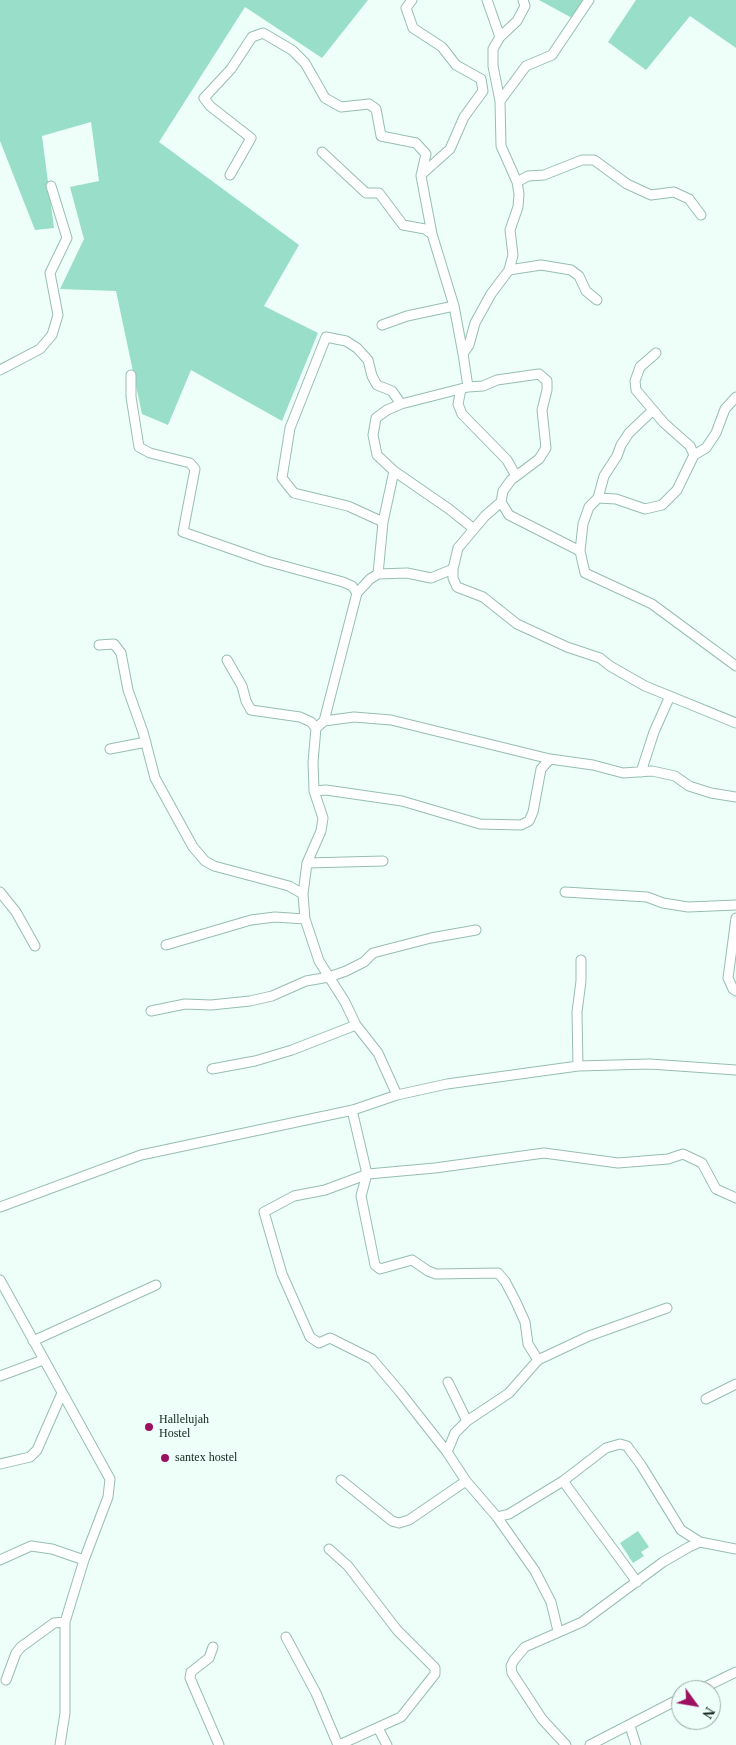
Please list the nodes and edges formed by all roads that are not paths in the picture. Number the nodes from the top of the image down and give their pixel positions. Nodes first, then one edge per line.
1 (412, 0) edge
2 (487, 0) edge
3 (523, 0) edge
4 (589, 0) edge
5 (500, 37) junction
6 (500, 101) junction
7 (322, 152) dead end
8 (230, 175) dead end
9 (421, 176) junction
10 (518, 182) junction
11 (51, 186) dead end
12 (701, 215) dead end
13 (432, 234) junction
14 (509, 270) junction
15 (598, 300) dead end
16 (454, 306) junction
17 (382, 325) dead end
18 (656, 353) dead end
19 (463, 354) junction
20 (0, 370) edge
21 (131, 375) dead end
22 (464, 388) junction
23 (736, 397) edge
24 (401, 404) junction
25 (653, 410) junction
26 (694, 455) junction
27 (394, 471) junction
28 (516, 476) junction
29 (598, 498) junction
30 (502, 502) junction
31 (383, 522) junction
32 (474, 529) junction
33 (580, 552) junction
34 (453, 569) junction
35 (378, 574) junction
36 (357, 593) junction
37 (99, 644) dead end
38 (227, 660) dead end
39 (736, 666) edge
40 (670, 696) junction
41 (324, 721) junction
42 (736, 723) edge
43 (316, 728) junction
44 (146, 742) junction
45 (110, 749) dead end
46 (550, 759) junction
47 (641, 772) junction
48 (314, 791) junction
49 (736, 797) edge
50 (383, 862) dead end
51 (307, 863) junction
52 (0, 892) edge
53 (565, 892) dead end
54 (303, 894) junction
55 (736, 905) edge
56 (736, 918) edge
57 (305, 919) junction
58 (476, 930) dead end
59 (166, 945) dead end
60 (35, 946) dead end
61 (581, 960) dead end
62 (329, 977) junction
63 (736, 991) edge
64 (152, 1011) dead end
65 (356, 1025) junction
66 (578, 1066) junction
67 (212, 1069) dead end
68 (736, 1070) edge
69 (397, 1094) junction
70 (352, 1110) junction
71 (367, 1174) junction
72 (736, 1198) edge
73 (0, 1207) edge
74 (0, 1280) edge
75 (156, 1285) dead end
76 (667, 1308) dead end
77 (33, 1341) junction
78 (44, 1360) junction
79 (538, 1360) junction
80 (0, 1376) edge
81 (448, 1382) dead end
82 (736, 1384) edge
83 (62, 1393) junction
84 (706, 1399) dead end
85 (467, 1421) junction
86 (447, 1452) junction
87 (0, 1464) edge
88 (341, 1480) dead end
89 (466, 1481) junction
90 (563, 1481) junction
91 (497, 1517) junction
92 (700, 1542) junction
93 (329, 1549) dead end
94 (736, 1549) edge
95 (0, 1560) edge
96 (84, 1560) junction
97 (637, 1582) junction
98 (66, 1622) junction
99 (558, 1631) junction
100 (286, 1637) dead end
101 (214, 1647) dead end
102 (736, 1672) edge
103 (6, 1680) dead end
104 (720, 1680) edge
105 (671, 1703) edge
106 (630, 1726) junction
107 (378, 1728) junction
108 (60, 1745) edge
109 (219, 1745) edge
110 (338, 1745) edge
111 (387, 1745) edge
112 (566, 1745) edge
113 (590, 1745) edge
114 (636, 1745) edge

1 - 9 street
2 - 5 street
3 - 5 street
4 - 6 street
5 - 6 street
6 - 10 street
7 - 13 street
8 - 9 street
9 - 13 street
10 - 12 street
10 - 14 street
11 - 20 street
13 - 16 street
14 - 15 street
14 - 19 street
16 - 17 street
16 - 19 street
18 - 25 street
19 - 22 street
21 - 36 street
22 - 24 street
22 - 28 street
22 - 28 street
23 - 26 street
24 - 27 street
24 - 31 street
25 - 26 street
25 - 29 street
26 - 29 street
27 - 31 street
27 - 32 street
28 - 30 street
29 - 33 street
30 - 32 street
30 - 33 street
31 - 35 street
32 - 34 street
33 - 39 street
34 - 35 street
34 - 40 street
35 - 36 street
36 - 41 street
37 - 44 street
38 - 43 street
40 - 42 street
40 - 47 street
41 - 43 street
41 - 46 street
43 - 48 street
44 - 45 street
44 - 54 street
46 - 47 street
46 - 48 street
47 - 49 street
48 - 51 street
50 - 51 street
51 - 54 street
52 - 60 street
53 - 55 street
54 - 57 street
56 - 63 street
57 - 59 street
57 - 62 street
58 - 62 street
61 - 66 street
62 - 64 street
62 - 65 street
65 - 67 street
65 - 69 street
66 - 68 street
66 - 69 street
69 - 70 street
70 - 71 street
70 - 73 street
71 - 72 street
71 - 79 street
71 - 86 street
74 - 77 street
75 - 77 street
76 - 79 street
77 - 78 street
78 - 80 street
78 - 83 street
79 - 85 street
81 - 85 street
82 - 84 street
83 - 87 street
83 - 96 street
85 - 86 street
86 - 89 street
88 - 89 street
89 - 91 street
90 - 91 street
90 - 92 street
90 - 97 street
91 - 99 street
92 - 94 street
92 - 97 street
93 - 107 street
95 - 96 street
96 - 98 street
97 - 99 street
98 - 103 street
98 - 108 street
99 - 112 street
100 - 110 street
101 - 109 street
102 - 104 street
105 - 106 street
106 - 113 street
106 - 114 street
107 - 110 street
107 - 111 street

